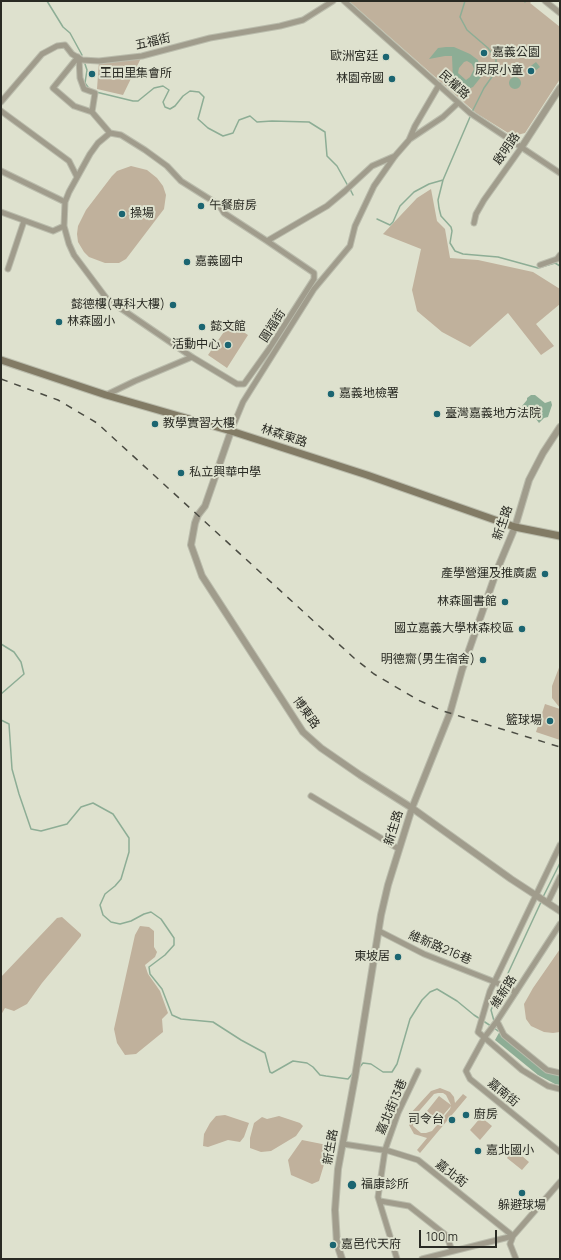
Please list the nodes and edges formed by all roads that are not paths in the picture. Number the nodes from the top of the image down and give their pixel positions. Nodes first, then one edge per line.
1 (333, 1) edge
2 (344, 1) edge
3 (545, 1) edge
4 (560, 13) edge
5 (78, 58) junction
6 (438, 85) junction
7 (560, 90) edge
8 (1, 102) edge
9 (458, 103) junction
10 (1, 111) edge
11 (92, 112) junction
12 (110, 132) junction
13 (409, 140) junction
14 (521, 148) junction
15 (395, 156) junction
16 (1, 172) edge
17 (560, 174) edge
18 (77, 177) junction
19 (64, 202) junction
20 (1, 212) edge
21 (24, 221) junction
22 (474, 223) dead end
23 (64, 226) junction
24 (267, 241) junction
25 (560, 255) edge
26 (540, 265) dead end
27 (8, 269) dead end
28 (192, 357) junction
29 (1, 360) edge
30 (106, 395) junction
31 (560, 427) edge
32 (231, 431) junction
33 (515, 527) junction
34 (560, 536) edge
35 (311, 796) dead end
36 (412, 808) junction
37 (560, 847) edge
38 (399, 849) junction
39 (560, 877) edge
40 (537, 895) junction
41 (548, 902) junction
42 (560, 911) edge
43 (560, 924) edge
44 (379, 931) junction
45 (494, 982) junction
46 (516, 992) junction
47 (497, 1021) junction
48 (484, 1038) junction
49 (418, 1072) dead end
50 (560, 1073) edge
51 (560, 1089) edge
52 (343, 1144) junction
53 (385, 1150) junction
54 (560, 1152) edge
55 (560, 1182) edge
56 (380, 1201) junction
57 (513, 1236) junction
58 (452, 1251) junction
59 (342, 1259) edge
60 (397, 1259) edge
61 (422, 1259) edge
62 (516, 1259) edge

1 - 5 street, 五福街
2 - 6 street, 民權路
3 - 4 street
5 - 8 street
5 - 11 street
5 - 11 street
6 - 9 street, 民權路
6 - 13 street, 圓福街
7 - 14 street, 啟明路
9 - 13 street, 圓福街
9 - 14 street, 民權路
10 - 18 street
11 - 12 street
12 - 18 street
12 - 24 street
13 - 15 street, 圓福街
14 - 17 street, 民權路
14 - 22 street, 啟明路
15 - 24 street, 圓福街
15 - 32 street, 圓福街
16 - 19 street
18 - 19 street
19 - 23 street
20 - 21 street
21 - 23 street
21 - 27 street
23 - 28 street
24 - 28 street, 圓福街
25 - 26 street
28 - 30 street
29 - 30 main road, 林森東路
30 - 32 main road, 林森東路
31 - 33 street, 新生路
32 - 33 main road, 林森東路
32 - 36 street, 博東路
33 - 34 main road, 林森東路
33 - 36 street, 新生路
35 - 38 street
36 - 38 street, 新生路
36 - 40 street, 博東路
37 - 40 street
38 - 44 street, 新生路
39 - 41 street
40 - 41 street, 博東路
40 - 45 street
41 - 42 street, 博東路
43 - 46 street, 維新路
44 - 45 street, 維新路216巷
44 - 52 street, 新生路
45 - 46 street, 維新路216巷
45 - 48 street
46 - 47 street, 維新路
47 - 48 street
47 - 50 street, 維新路
48 - 51 street
48 - 54 street, 嘉南街
49 - 53 street, 嘉北街13巷
52 - 53 street, 嘉北街
52 - 59 street, 新生路
53 - 56 street, 嘉北街13巷
53 - 57 street, 嘉北街
55 - 57 street
56 - 58 street
56 - 60 street, 嘉北街13巷
57 - 58 street
57 - 62 street
58 - 61 street

